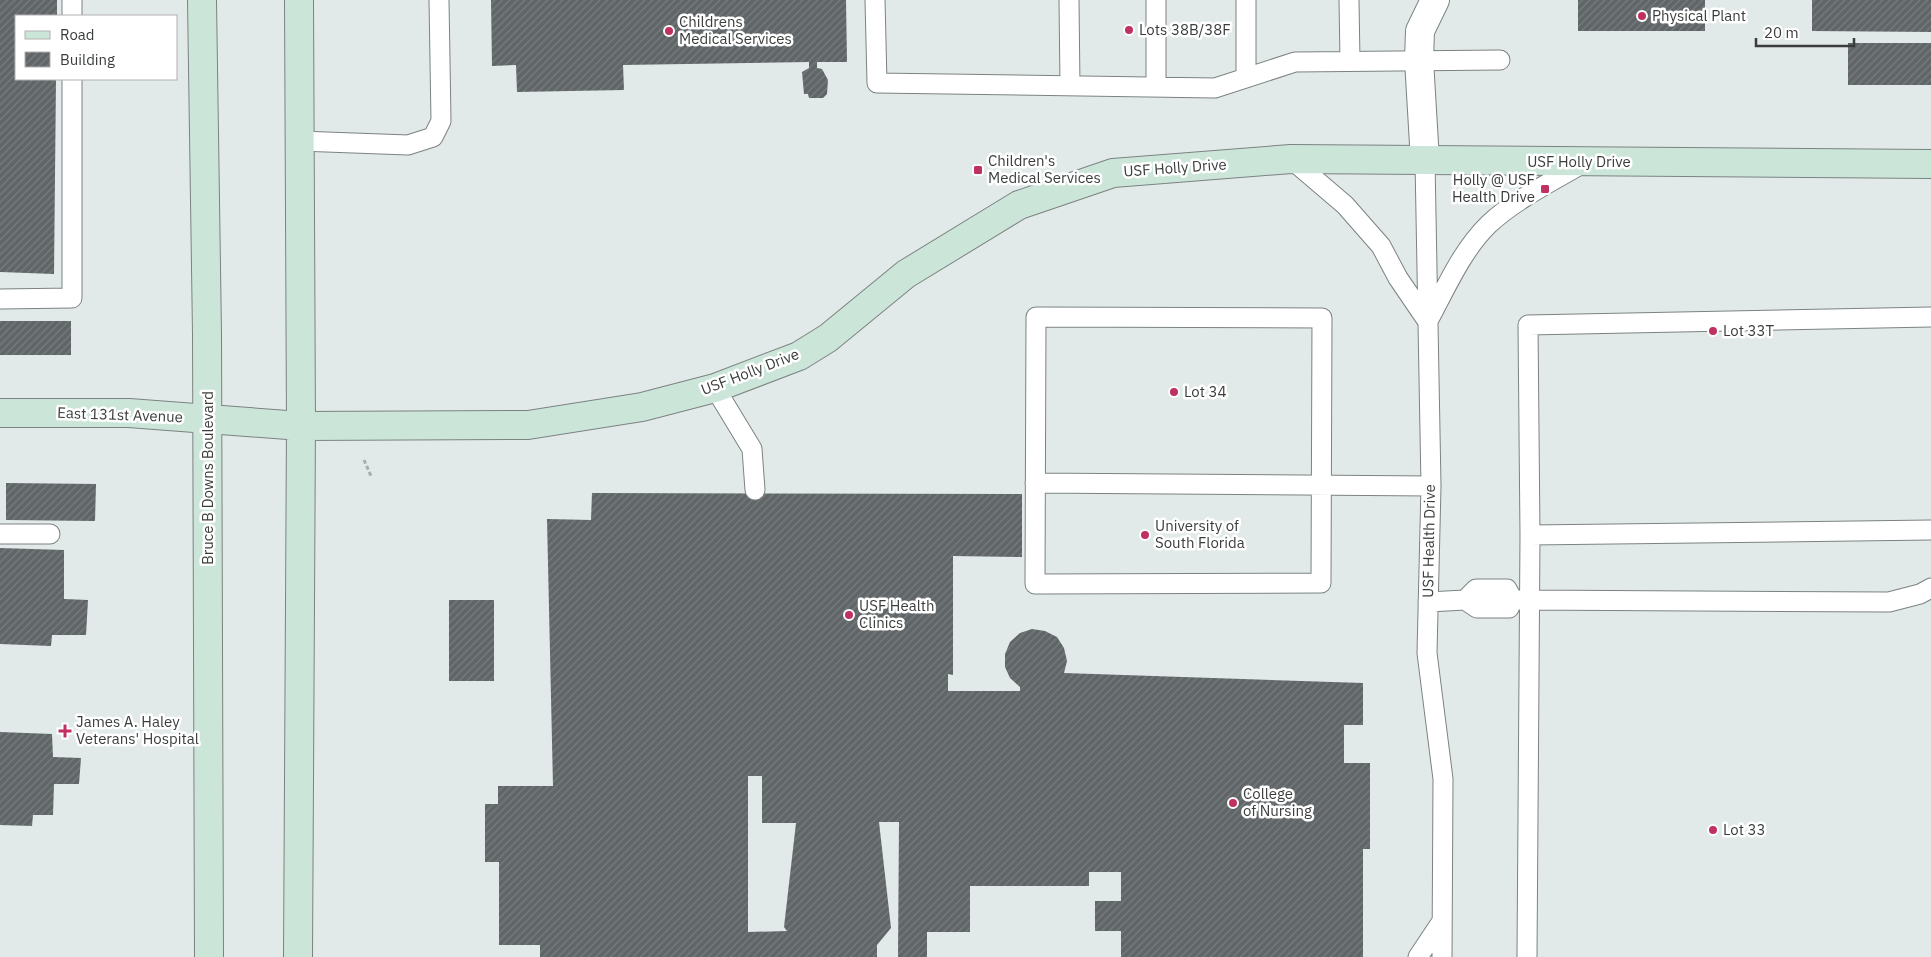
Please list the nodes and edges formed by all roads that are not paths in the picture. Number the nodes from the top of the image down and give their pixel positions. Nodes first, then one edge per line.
1 (72, 0) edge
2 (202, 0) edge
3 (299, 0) edge
4 (438, 0) edge
5 (875, 0) edge
6 (1069, 0) edge
7 (1156, 0) edge
8 (1246, 0) edge
9 (1349, 0) edge
10 (1435, 0) edge
11 (72, 15) edge
12 (1419, 60) junction
13 (1500, 60) dead end
14 (1350, 61) junction
15 (1246, 78) junction
16 (72, 80) edge
17 (1070, 86) junction
18 (1156, 87) junction
19 (299, 141) junction
20 (1291, 159) junction
21 (1425, 161) junction
22 (1585, 162) junction
23 (1931, 164) edge
24 (0, 299) edge
25 (1931, 317) edge
26 (1428, 322) junction
27 (715, 388) junction
28 (0, 413) edge
29 (207, 419) junction
30 (301, 426) junction
31 (1035, 483) junction
32 (1322, 485) junction
33 (1431, 486) junction
34 (755, 490) dead end
35 (1931, 530) edge
36 (0, 534) edge
37 (50, 534) dead end
38 (1530, 535) junction
39 (1931, 588) edge
40 (1521, 600) junction
41 (1428, 602) junction
42 (1442, 921) junction
43 (209, 957) edge
44 (298, 957) edge
45 (1418, 957) edge
46 (1442, 957) edge
47 (1527, 957) edge

1 - 11 lane
2 - 29 street, Bruce B Downs Boulevard
3 - 19 street
4 - 19 lane
5 - 17 lane
6 - 17 lane
7 - 18 lane
8 - 15 lane
9 - 14 lane
10 - 12 street
12 - 13 lane
12 - 14 lane
12 - 21 street
14 - 15 lane
15 - 18 lane
16 - 24 lane
17 - 18 lane
19 - 30 street
20 - 21 street, USF Holly Drive
20 - 26 lane
20 - 27 street, USF Holly Drive
21 - 22 street, USF Holly Drive
21 - 26 lane, USF Health Drive
22 - 23 street, USF Holly Drive
22 - 26 lane
25 - 38 lane
26 - 33 lane, USF Health Drive
27 - 30 street, USF Holly Drive
27 - 34 lane
28 - 29 street, East 131st Avenue
29 - 30 street, East 131st Avenue
29 - 43 street, Bruce B Downs Boulevard
30 - 44 street
31 - 32 lane
31 - 32 lane
31 - 32 lane
32 - 33 lane
33 - 41 lane, USF Health Drive
35 - 38 lane
36 - 37 lane
38 - 40 lane
39 - 40 lane
40 - 41 lane
40 - 47 lane
41 - 42 lane, USF Health Drive
42 - 45 lane
42 - 46 lane, USF Health Drive

